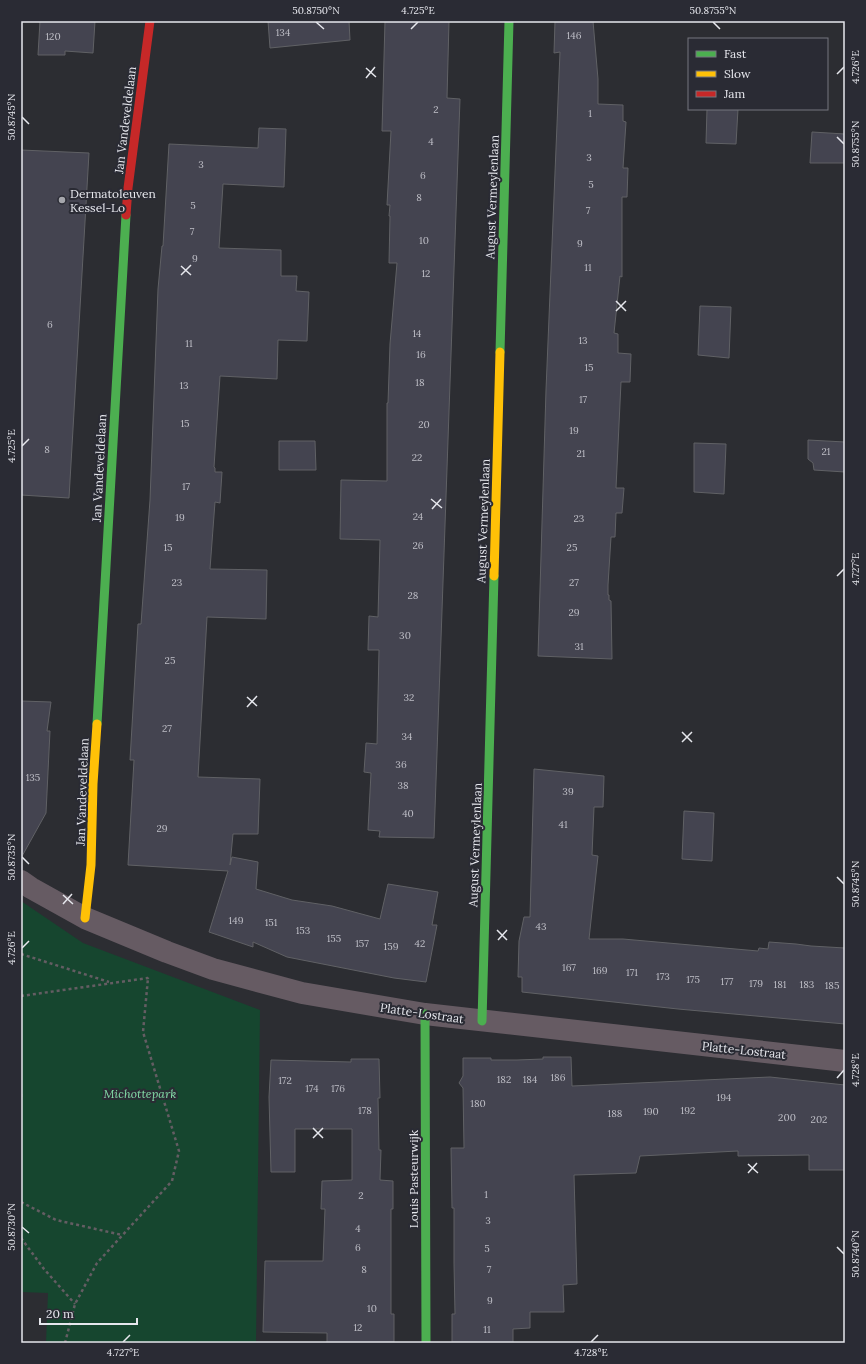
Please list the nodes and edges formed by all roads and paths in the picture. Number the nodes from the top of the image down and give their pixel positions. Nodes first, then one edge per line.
1 (150, 21) edge
2 (509, 21) edge
3 (21, 881) edge
4 (85, 918) junction
5 (167, 952) junction
6 (21, 954) edge
7 (148, 978) junction
8 (112, 983) junction
9 (21, 996) edge
10 (425, 1014) junction
11 (482, 1021) junction
12 (845, 1061) edge
13 (21, 1094) edge
14 (21, 1098) edge
15 (21, 1202) edge
16 (123, 1235) junction
17 (21, 1238) edge
18 (75, 1304) junction
19 (65, 1343) edge
20 (426, 1343) edge

1 - 4 street, Jan Vandeveldelaan
2 - 11 street, August Vermeylenlaan
3 - 4 street, Platte-Lostraat
4 - 5 street, Platte-Lostraat
5 - 7 path
5 - 10 street, Platte-Lostraat
6 - 8 path
7 - 8 path
7 - 16 path
8 - 9 path
10 - 11 street, Platte-Lostraat
10 - 20 street, Louis Pasteurwijk
11 - 12 street, Platte-Lostraat
13 - 14 path
15 - 16 path
16 - 18 path
17 - 18 path
18 - 19 path

